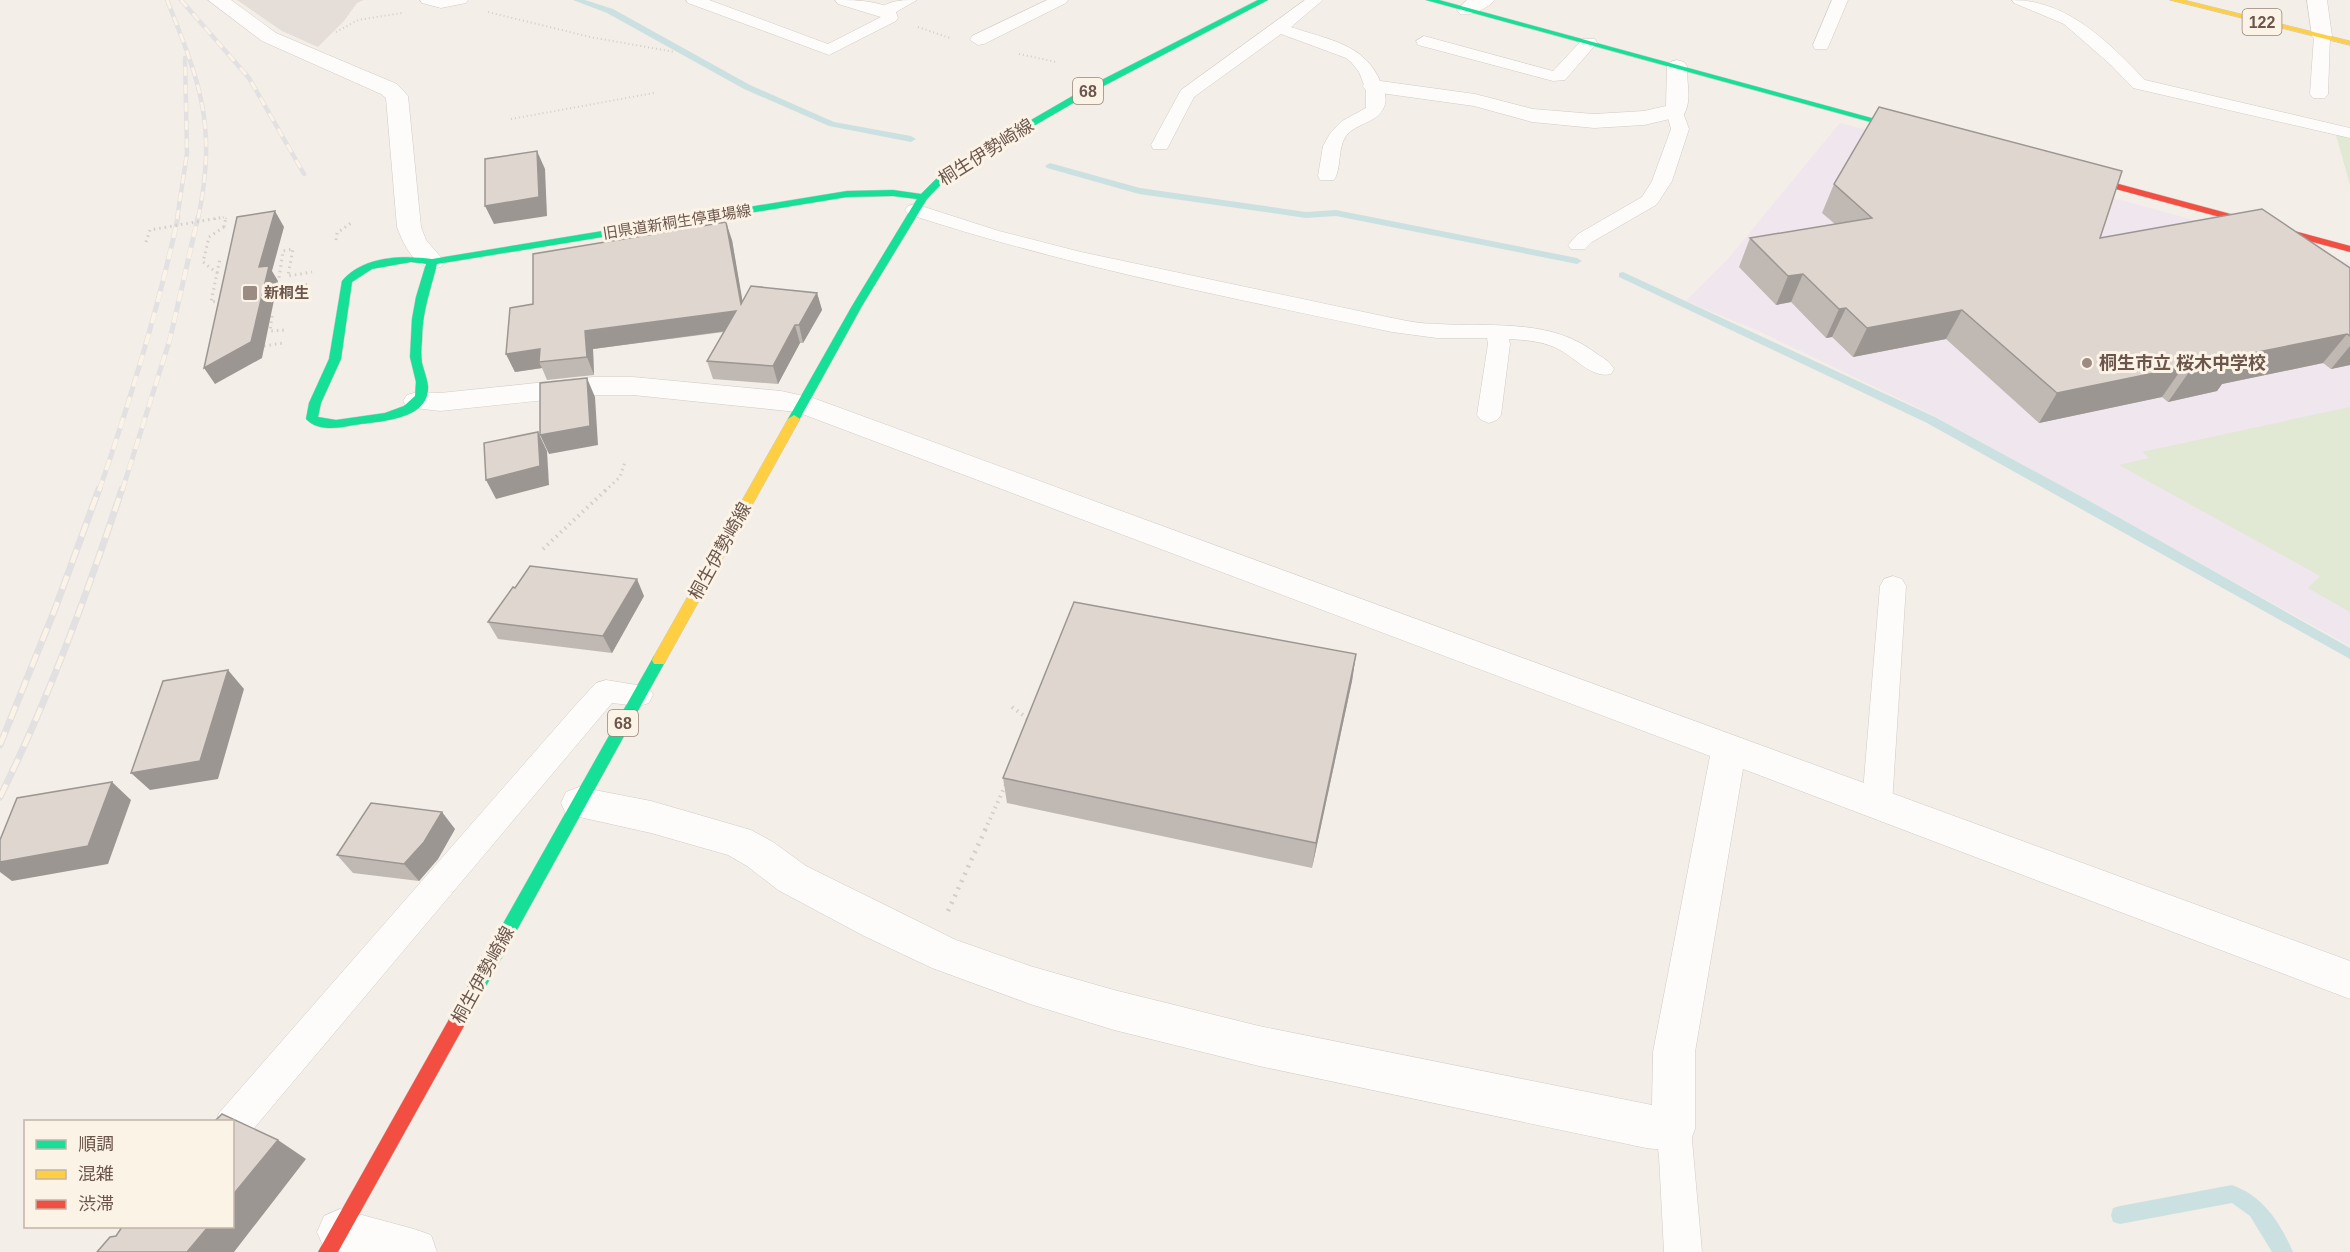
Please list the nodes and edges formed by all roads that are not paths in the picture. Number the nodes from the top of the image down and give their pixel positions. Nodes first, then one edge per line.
1 (218, 0) edge
2 (428, 0) edge
3 (460, 0) edge
4 (694, 0) edge
5 (845, 0) edge
6 (909, 0) edge
7 (1060, 0) edge
8 (1264, 0) edge
9 (1314, 0) edge
10 (1430, 0) edge
11 (1485, 0) edge
12 (1840, 0) edge
13 (2020, 0) edge
14 (2174, 0) edge
15 (2317, 0) edge
16 (1467, 10) junction
17 (884, 12) junction
18 (1280, 28) junction
19 (2322, 36) junction
20 (978, 40) dead end
21 (1424, 41) dead end
22 (1589, 43) junction
23 (2350, 43) edge
24 (1821, 45) dead end
25 (1677, 66) junction
26 (1373, 86) junction
27 (2319, 93) dead end
28 (1675, 111) junction
29 (2350, 133) edge
30 (1925, 134) edge
31 (1160, 145) dead end
32 (2061, 171) edge
33 (1327, 176) dead end
34 (919, 203) junction
35 (1578, 245) dead end
36 (2350, 249) edge
37 (432, 262) junction
38 (1496, 332) junction
39 (1603, 369) dead end
40 (417, 401) junction
41 (802, 404) junction
42 (1488, 415) dead end
43 (1893, 586) dead end
44 (639, 695) junction
45 (1729, 748) junction
46 (579, 803) junction
47 (1877, 804) junction
48 (2350, 980) edge
49 (234, 1124) edge
50 (1673, 1129) junction
51 (334, 1242) edge
52 (414, 1252) edge
53 (1683, 1252) edge

1 - 37 street
2 - 3 lane
4 - 17 lane
5 - 17 street
6 - 17 lane
7 - 20 lane
8 - 34 main road, 桐生伊勢崎線 / 68
9 - 18 lane
10 - 16 main road
11 - 16 street
12 - 24 lane
13 - 29 lane
14 - 19 main road, 122
15 - 19 street
16 - 22 main road
18 - 26 lane
18 - 31 lane
19 - 23 main road, 122
19 - 27 lane
21 - 22 lane
22 - 25 main road
25 - 28 street
25 - 30 main road
26 - 28 street
26 - 33 lane
28 - 35 lane
32 - 36 main road
34 - 37 main road, 旧県道新桐生停車場線
34 - 38 lane
34 - 41 main road, 桐生伊勢崎線 / 68
37 - 40 main road
37 - 40 main road, 旧県道新桐生停車場線
38 - 39 lane
38 - 42 lane
40 - 41 street
41 - 44 main road, 桐生伊勢崎線 / 68
41 - 45 street
43 - 47 lane
44 - 46 main road, 桐生伊勢崎線 / 68
44 - 49 lane
45 - 47 street
45 - 50 street
46 - 50 street
46 - 51 main road, 桐生伊勢崎線 / 68
47 - 48 street
50 - 53 lane
51 - 52 street

